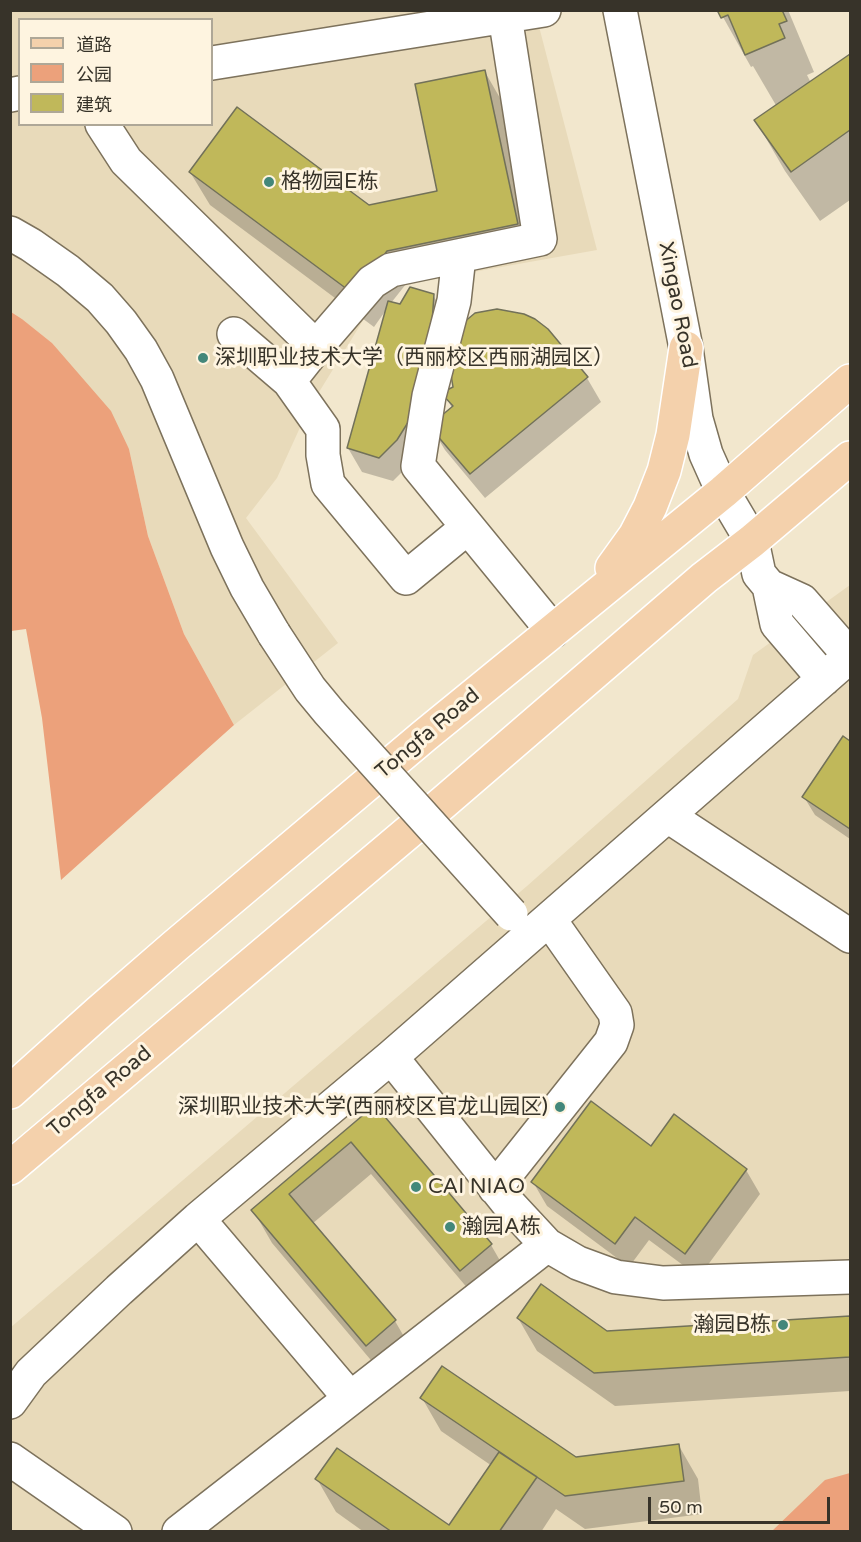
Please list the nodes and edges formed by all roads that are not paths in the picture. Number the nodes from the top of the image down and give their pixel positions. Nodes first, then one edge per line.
1 (544, 10) edge
2 (620, 10) edge
3 (505, 16) junction
4 (213, 63) edge
5 (103, 126) edge
6 (10, 233) edge
7 (459, 256) junction
8 (234, 334) dead end
9 (316, 347) junction
10 (686, 348) junction
11 (289, 381) junction
12 (850, 381) edge
13 (850, 458) edge
14 (723, 492) junction
15 (468, 527) junction
16 (752, 541) junction
17 (769, 586) junction
18 (563, 622) junction
19 (850, 656) edge
20 (824, 679) junction
21 (668, 816) junction
22 (530, 923) junction
23 (850, 936) edge
24 (391, 1057) junction
25 (10, 1092) edge
26 (10, 1168) edge
27 (495, 1188) junction
28 (198, 1219) junction
29 (547, 1245) junction
30 (850, 1277) edge
31 (350, 1398) junction
32 (10, 1402) edge
33 (10, 1459) edge
34 (115, 1532) edge
35 (179, 1532) edge

1 - 3 street
2 - 10 street, Xingao Road
3 - 4 street
3 - 7 street
5 - 9 street
6 - 22 street, bridge
7 - 9 street
7 - 15 street
8 - 11 street
9 - 11 street
10 - 14 street, Xingao Road
10 - 18 main road
11 - 15 street
12 - 14 main road, Tongfa Road
13 - 16 main road, Tongfa Road
14 - 16 street, Xingao Road
14 - 18 main road, Tongfa Road
15 - 18 street
16 - 17 street, Xingao Road
16 - 26 main road, Tongfa Road
17 - 19 street
17 - 20 street, Xingao Road
18 - 25 main road, Tongfa Road
19 - 20 street
20 - 21 street
21 - 22 street
21 - 23 street
22 - 24 street
22 - 27 street
24 - 27 street
24 - 28 street
27 - 29 street
28 - 31 street
28 - 32 street
29 - 30 street
29 - 31 street
31 - 35 street
33 - 34 street

